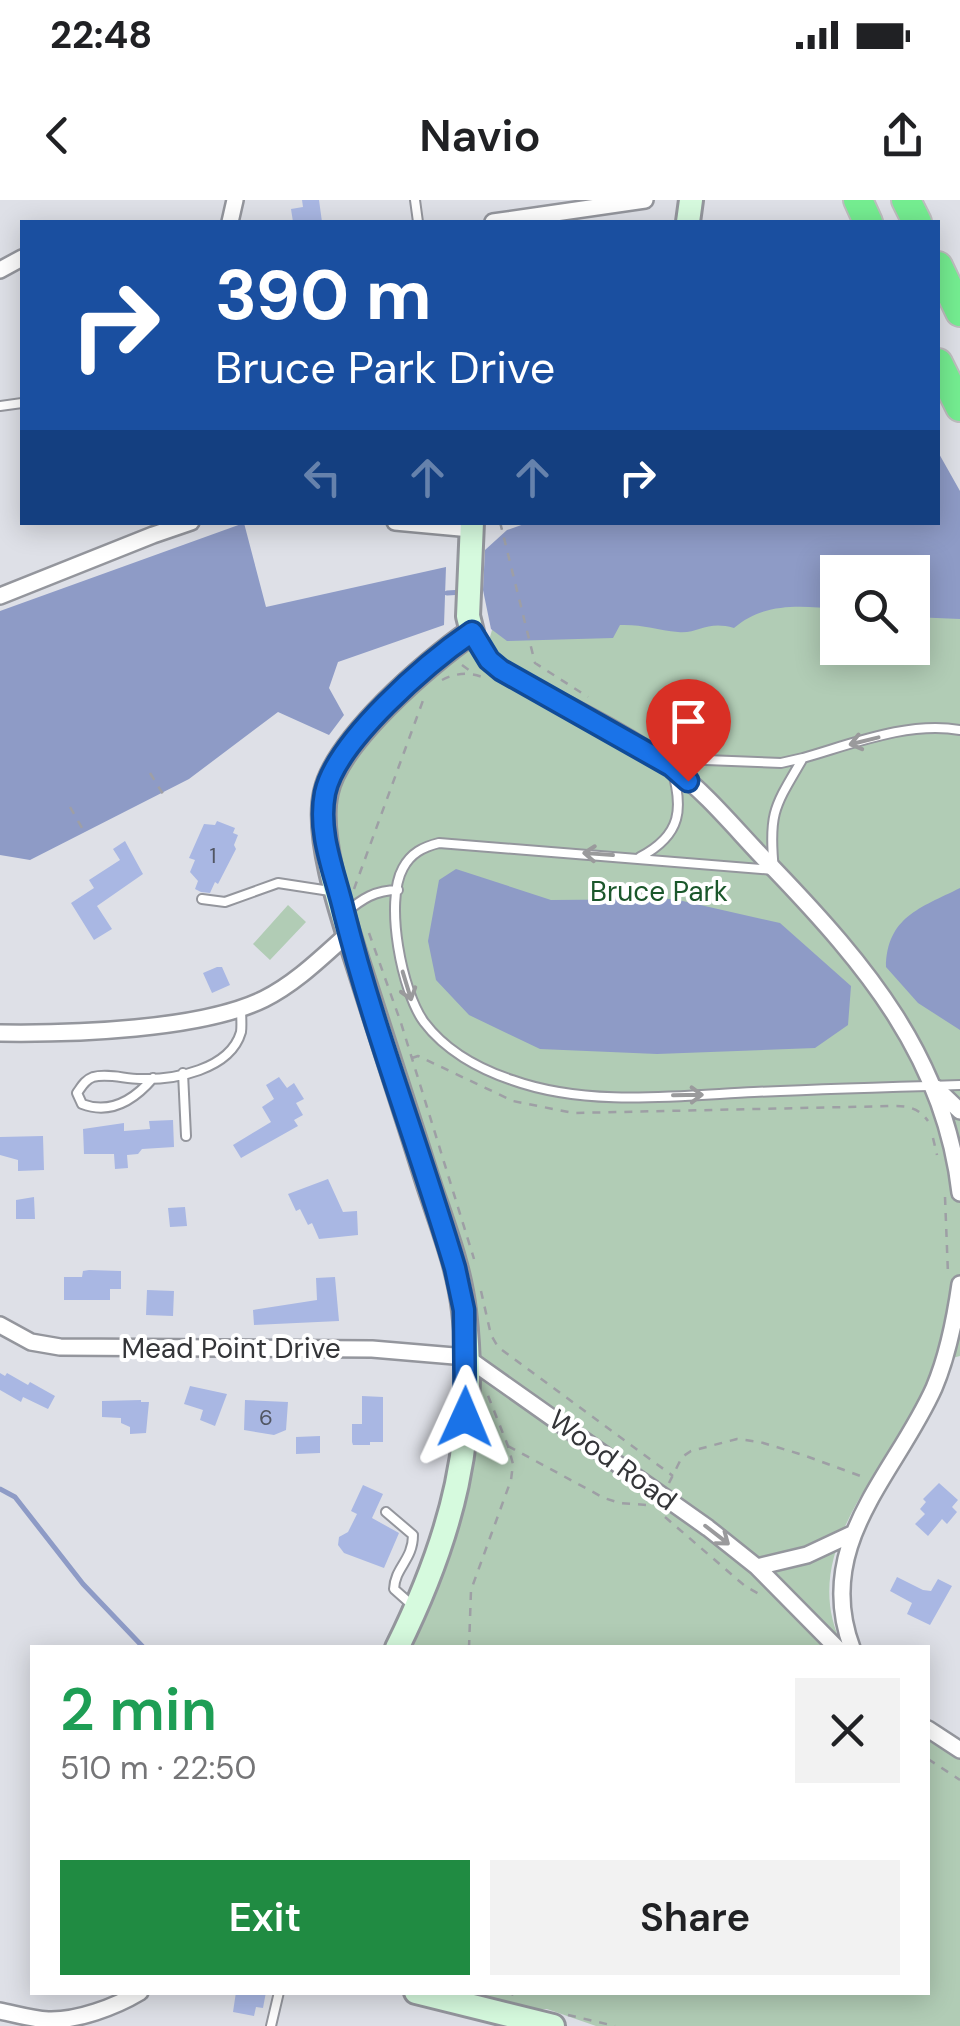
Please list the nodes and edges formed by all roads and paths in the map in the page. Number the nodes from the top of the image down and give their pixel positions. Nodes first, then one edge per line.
1 (645, 200) edge
2 (564, 205) edge
3 (501, 220) edge
4 (940, 271) edge
5 (960, 312) edge
6 (940, 368) edge
7 (960, 407) edge
8 (183, 525) edge
9 (501, 525) edge
10 (472, 526) edge
11 (0, 596) edge
12 (470, 624) junction
13 (462, 665) dead end
14 (474, 674) junction
15 (440, 681) dead end
16 (500, 685) dead end
17 (426, 693) dead end
18 (589, 697) dead end
19 (960, 730) edge
20 (803, 758) junction
21 (671, 766) junction
22 (150, 772) dead end
23 (162, 794) dead end
24 (70, 808) dead end
25 (85, 833) dead end
26 (640, 857) junction
27 (774, 870) junction
28 (398, 890) junction
29 (202, 900) dead end
30 (347, 911) junction
31 (241, 1008) junction
32 (0, 1034) edge
33 (412, 1058) junction
34 (183, 1073) junction
35 (153, 1078) junction
36 (960, 1085) edge
37 (933, 1086) junction
38 (960, 1111) edge
39 (928, 1120) dead end
40 (186, 1136) dead end
41 (933, 1140) dead end
42 (938, 1159) dead end
43 (952, 1195) edge
44 (474, 1260) dead end
45 (478, 1276) dead end
46 (954, 1286) edge
47 (0, 1325) edge
48 (466, 1357) junction
49 (960, 1361) edge
50 (938, 1372) junction
51 (486, 1392) dead end
52 (508, 1446) junction
53 (524, 1456) junction
54 (513, 1464) junction
55 (873, 1467) dead end
56 (673, 1476) junction
57 (667, 1487) dead end
58 (654, 1506) dead end
59 (386, 1512) dead end
60 (658, 1512) dead end
61 (854, 1533) junction
62 (757, 1567) junction
63 (769, 1600) dead end
64 (416, 1607) junction
65 (398, 1645) edge
66 (469, 1645) edge
67 (834, 1645) edge
68 (851, 1645) edge
69 (930, 1730) edge
70 (960, 1750) edge
71 (930, 1760) edge
72 (960, 1780) edge
73 (132, 1995) edge
74 (278, 1995) edge
75 (428, 1995) edge
76 (0, 2011) edge
77 (271, 2026) edge
78 (552, 2026) edge

1 - 2 street
2 - 3 street
4 - 5 highway
6 - 7 highway
8 - 11 street
9 - 18 path
10 - 12 main road
12 - 21 street
12 - 30 main road
13 - 14 path
14 - 15 path
14 - 16 path
17 - 30 path
19 -> 20 lane
20 - 21 lane
20 - 27 lane
21 - 26 lane
21 - 27 street
22 - 23 path
24 - 25 path
26 - 27 lane
26 -> 28 lane
27 - 37 street
28 - 30 lane
28 -> 37 lane
29 - 30 lane
30 - 31 street
30 - 33 path
30 - 48 main road
31 - 32 street
31 - 34 lane
33 - 39 path
33 - 44 path
34 - 35 lane
34 - 40 lane
35 - 35 lane
36 - 37 lane
37 - 38 street
37 - 43 street
41 - 42 path
43 - 46 path
45 - 56 path
46 - 50 street
47 - 48 street, Mead Point Drive
48 -> 62 street, Wood Road
48 - 64 main road
49 - 50 street
50 - 61 street
51 - 52 path
52 - 53 path
52 - 54 path
53 - 54 path
53 - 58 path
54 - 66 path
55 - 56 path
56 - 57 path
59 - 64 lane
60 - 63 path
61 - 62 street
61 - 68 street
62 - 67 street, Wood Road
64 - 65 main road
69 - 70 street
71 - 72 path
73 - 76 street
74 - 77 lane
75 - 78 main road

